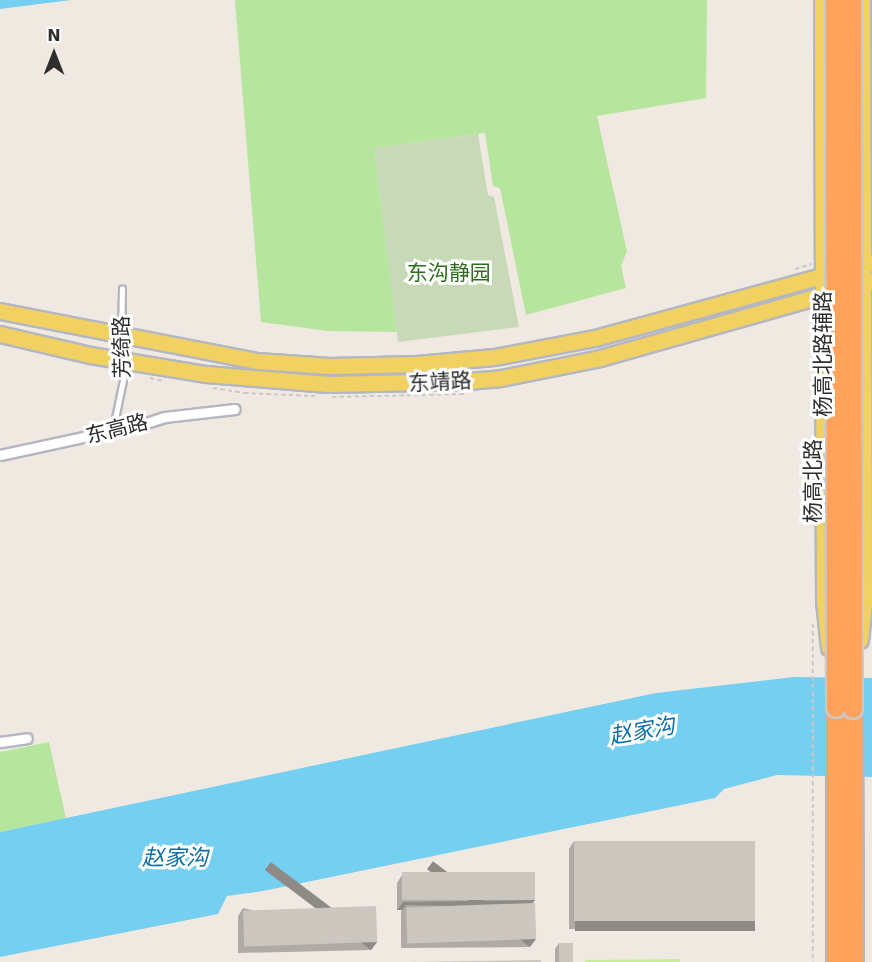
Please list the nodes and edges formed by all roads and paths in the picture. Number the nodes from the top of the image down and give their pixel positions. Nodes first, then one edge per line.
1 (822, 0) edge
2 (834, 0) edge
3 (852, 0) edge
4 (862, 0) edge
5 (867, 263) edge
6 (794, 270) dead end
7 (820, 271) junction
8 (867, 283) edge
9 (122, 289) dead end
10 (823, 297) junction
11 (0, 311) edge
12 (0, 334) edge
13 (121, 337) junction
14 (127, 361) junction
15 (235, 409) dead end
16 (99, 432) junction
17 (0, 455) edge
18 (813, 615) dead end
19 (845, 708) junction
20 (27, 738) dead end
21 (0, 742) edge
22 (813, 962) edge
23 (836, 962) edge
24 (854, 962) edge

1 - 7 main road, 杨高北路辅路
2 - 19 highway, 杨高北路, bridge
3 - 19 highway, 杨高北路, bridge
4 - 5 main road, 杨高北路辅路
5 - 7 main road, 东靖路
5 - 8 main road, 杨高北路辅路
6 - 7 path
7 - 10 main road, 杨高北路辅路
7 - 13 main road, 东靖路
8 - 10 main road, 东靖路
8 - 19 main road, 杨高北路辅路, bridge
9 - 13 lane, 芳绮路
10 - 14 main road, 东靖路
10 - 19 main road, 杨高北路辅路, bridge
11 - 13 main road, 东靖路
12 - 14 main road, 东靖路
13 - 14 lane, 芳绮路
14 - 16 lane, 芳绮路
15 - 16 street, 东高路
16 - 17 street, 东高路
18 - 22 path
19 - 23 highway, 杨高北路
19 - 24 highway, 杨高北路
20 - 21 street

